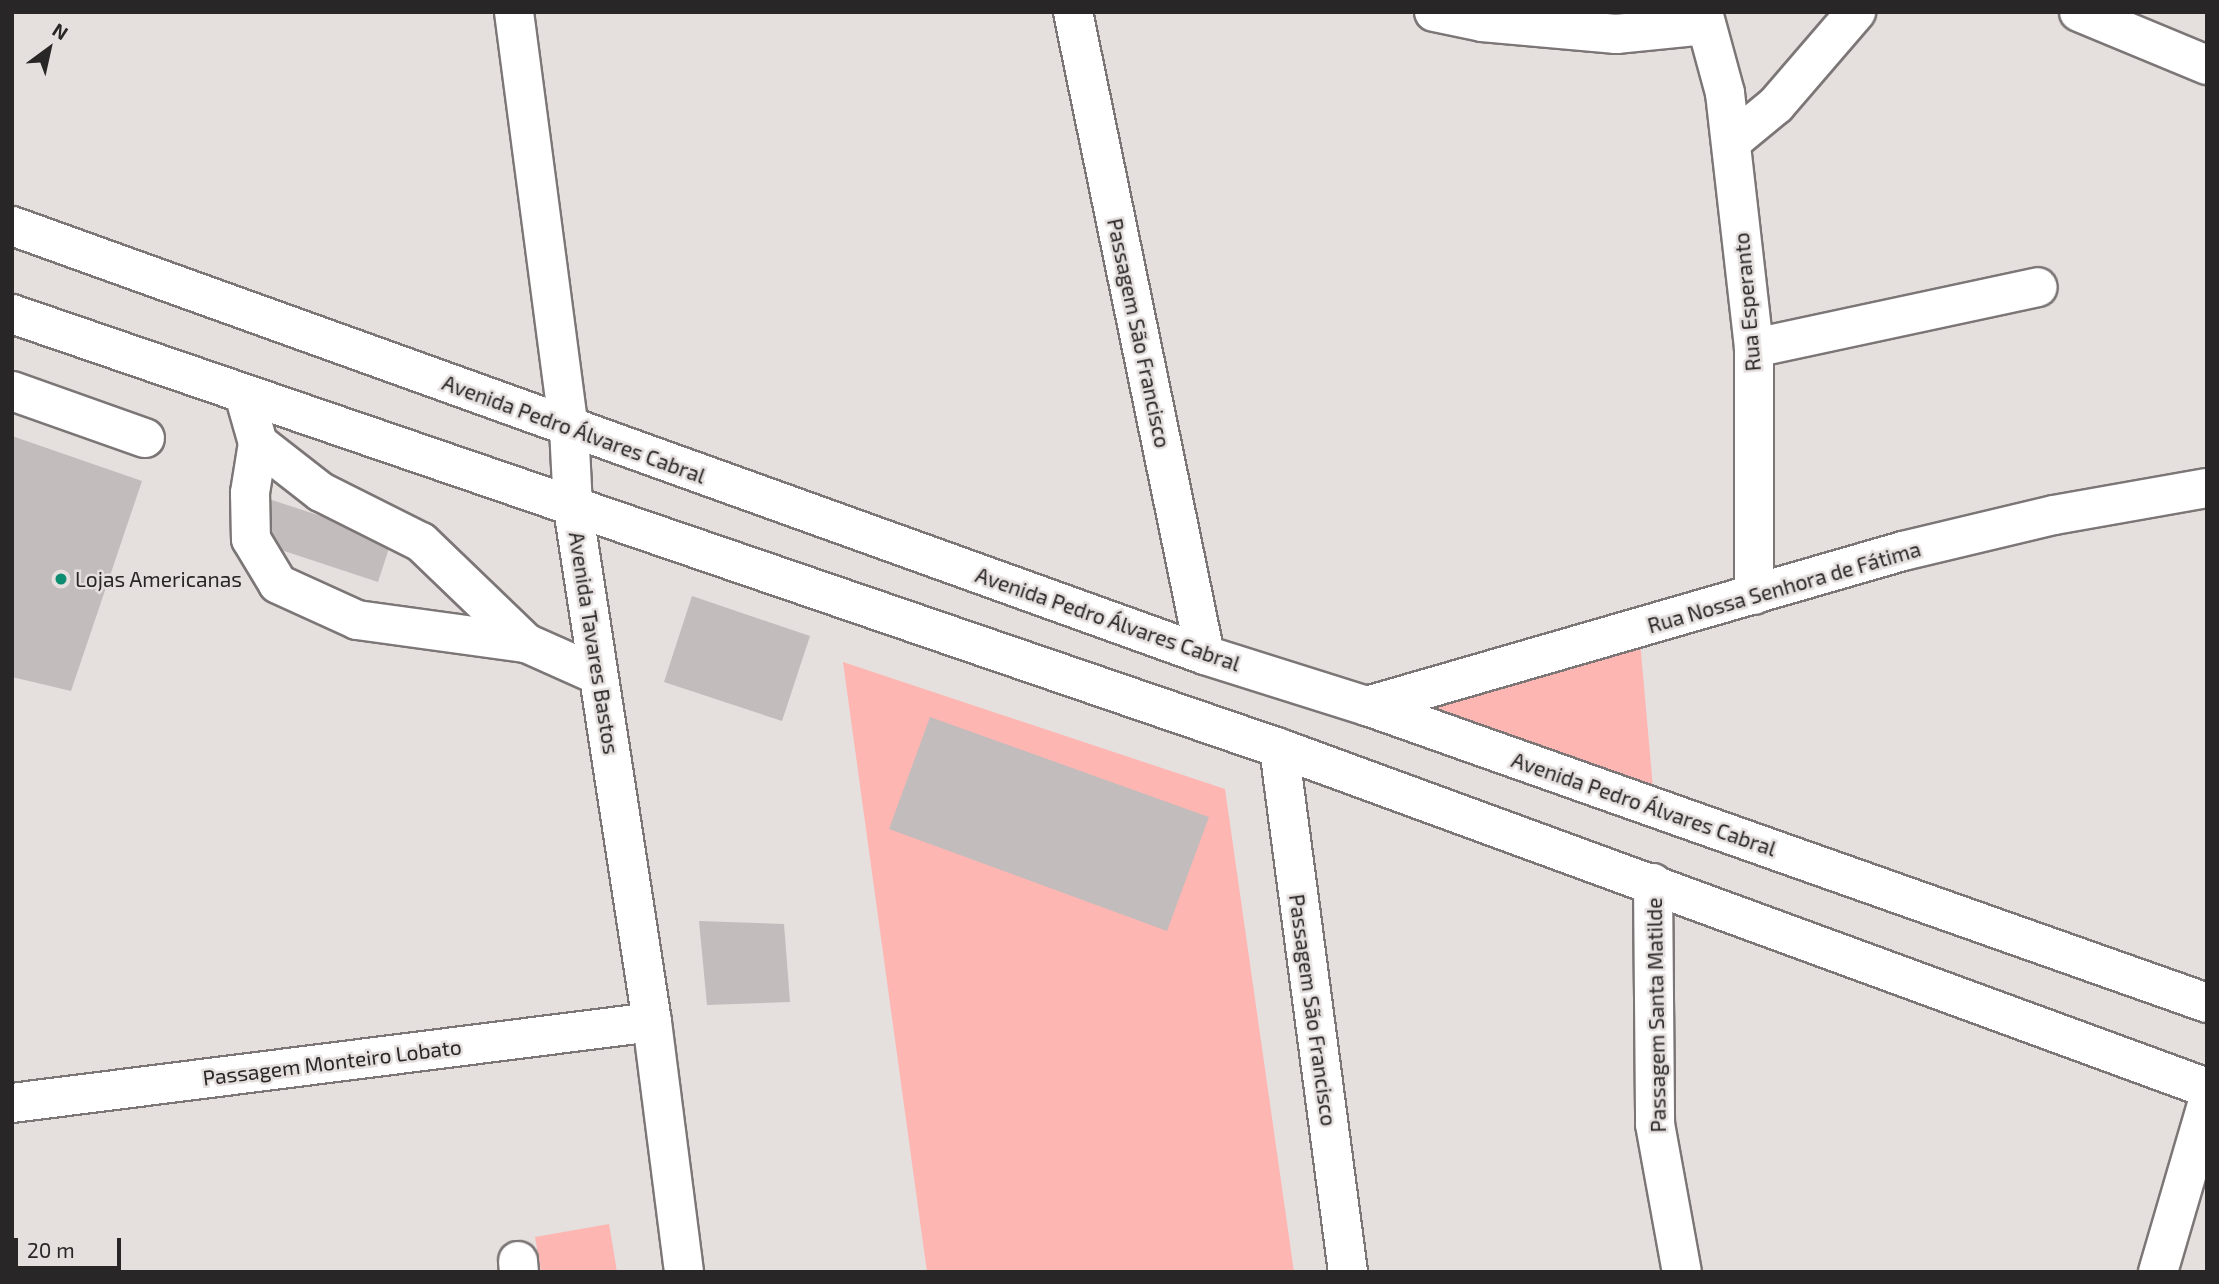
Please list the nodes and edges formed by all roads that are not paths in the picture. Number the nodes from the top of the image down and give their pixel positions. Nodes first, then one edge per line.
1 (514, 12) edge
2 (1073, 12) edge
3 (1434, 12) edge
4 (1856, 12) edge
5 (2079, 12) edge
6 (1704, 19) edge
7 (2207, 65) edge
8 (1731, 142) junction
9 (12, 226) edge
10 (2038, 287) dead end
11 (12, 314) edge
12 (1754, 348) junction
13 (12, 391) edge
14 (244, 394) junction
15 (569, 428) junction
16 (145, 438) dead end
17 (258, 443) junction
18 (2207, 488) edge
19 (573, 508) junction
20 (1754, 595) junction
21 (526, 643) junction
22 (1205, 655) junction
23 (598, 675) junction
24 (1367, 706) junction
25 (1279, 748) junction
26 (1653, 883) junction
27 (2207, 1003) edge
28 (652, 1022) junction
29 (2207, 1088) edge
30 (12, 1103) edge
31 (2207, 1104) edge
32 (684, 1272) edge
33 (1348, 1272) edge
34 (1682, 1272) edge
35 (2158, 1272) edge

1 - 15 main road, Avenida Tavares Bastos
2 - 22 main road, Passagem São Francisco
3 - 6 main road
4 - 8 main road
5 - 7 main road
6 - 8 main road, Rua Esperanto
8 - 12 main road, Rua Esperanto
9 - 15 main road, Avenida Pedro Álvares Cabral
10 - 12 main road
11 - 14 main road
12 - 20 main road, Rua Esperanto
13 - 16 main road
14 - 17 main road
14 - 19 main road
15 - 19 main road, Avenida Tavares Bastos
15 - 22 main road, Avenida Pedro Álvares Cabral
17 - 21 main road
17 - 21 main road
18 - 20 main road, Rua Nossa Senhora de Fátima
19 - 23 main road, Avenida Tavares Bastos
19 - 25 main road
20 - 24 main road, Rua Nossa Senhora de Fátima
21 - 23 main road
22 - 24 main road, Avenida Pedro Álvares Cabral
23 - 28 main road, Avenida Tavares Bastos
24 - 27 main road, Avenida Pedro Álvares Cabral
25 - 26 main road
25 - 33 main road, Passagem São Francisco
26 - 29 main road
26 - 34 main road, Passagem Santa Matilde
28 - 30 main road, Passagem Monteiro Lobato
28 - 32 main road, Avenida Tavares Bastos
31 - 35 main road

